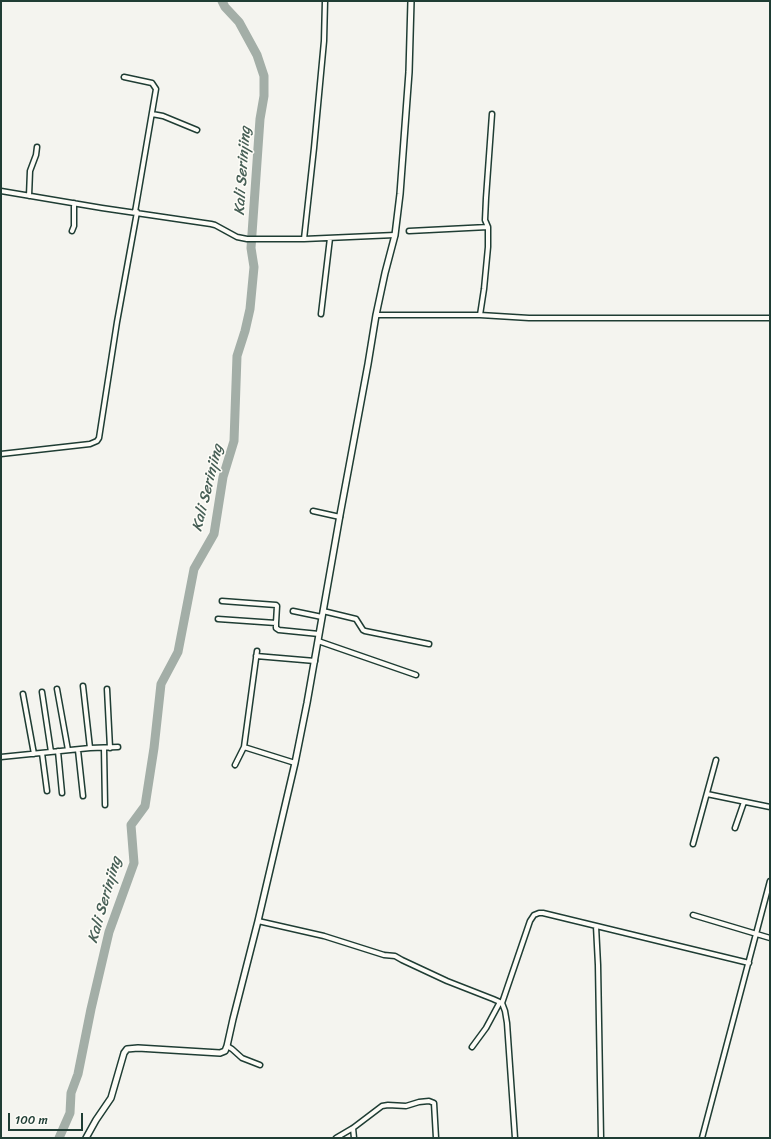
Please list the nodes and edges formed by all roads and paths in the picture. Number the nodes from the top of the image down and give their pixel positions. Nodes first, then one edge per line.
1 (325, 1) edge
2 (411, 1) edge
3 (124, 77) dead end
4 (152, 114) junction
5 (492, 114) dead end
6 (197, 130) dead end
7 (37, 147) dead end
8 (1, 191) edge
9 (29, 196) junction
10 (74, 203) junction
11 (136, 212) junction
12 (488, 227) junction
13 (72, 231) dead end
14 (409, 231) dead end
15 (395, 235) junction
16 (330, 238) junction
17 (304, 239) junction
18 (321, 314) dead end
19 (376, 314) junction
20 (480, 315) junction
21 (770, 318) edge
22 (1, 454) edge
23 (313, 511) dead end
24 (340, 517) junction
25 (222, 601) dead end
26 (293, 611) dead end
27 (323, 614) junction
28 (218, 619) dead end
29 (276, 624) junction
30 (319, 634) junction
31 (318, 641) junction
32 (429, 644) dead end
33 (257, 651) dead end
34 (256, 656) junction
35 (315, 661) junction
36 (416, 675) dead end
37 (83, 686) dead end
38 (57, 689) dead end
39 (107, 689) dead end
40 (42, 692) dead end
41 (23, 694) dead end
42 (244, 747) junction
43 (90, 748) junction
44 (104, 748) junction
45 (110, 748) junction
46 (118, 748) dead end
47 (68, 750) junction
48 (78, 750) junction
49 (51, 752) junction
50 (58, 752) junction
51 (42, 753) junction
52 (34, 754) junction
53 (1, 757) edge
54 (716, 760) dead end
55 (295, 763) junction
56 (235, 765) dead end
57 (47, 790) dead end
58 (62, 793) dead end
59 (707, 794) junction
60 (83, 796) dead end
61 (744, 802) junction
62 (105, 805) dead end
63 (770, 807) edge
64 (735, 828) dead end
65 (693, 844) dead end
66 (770, 881) edge
67 (692, 915) dead end
68 (258, 921) junction
69 (596, 926) junction
70 (756, 934) junction
71 (770, 938) edge
72 (749, 963) junction
73 (501, 1002) junction
74 (227, 1046) junction
75 (472, 1047) dead end
76 (260, 1065) dead end
77 (353, 1128) junction
78 (86, 1138) edge
79 (336, 1138) edge
80 (354, 1138) edge
81 (436, 1138) edge
82 (515, 1138) edge
83 (601, 1138) edge
84 (702, 1138) edge

1 - 17 street
2 - 15 street
3 - 4 street
4 - 6 street
4 - 11 street
5 - 12 street
7 - 9 street
8 - 9 street
9 - 10 street
10 - 11 street
10 - 13 street
11 - 17 street
11 - 22 street
12 - 14 street
12 - 20 street
15 - 16 street
15 - 19 street
16 - 17 street
16 - 18 street
19 - 20 street
19 - 24 street
20 - 21 street
23 - 24 street
24 - 27 street
25 - 29 street
26 - 27 street
27 - 30 street
27 - 32 street
28 - 29 street
29 - 30 street
30 - 31 street
31 - 35 street
31 - 36 street
33 - 34 street
34 - 35 street
34 - 42 street
35 - 55 street
37 - 43 street
38 - 47 street
39 - 45 street
40 - 49 street
41 - 52 street
42 - 55 street
42 - 56 street
43 - 44 street
43 - 48 street
44 - 45 street
44 - 62 street
45 - 46 street
47 - 48 street
47 - 50 street
48 - 60 street
49 - 50 street
49 - 51 street
50 - 58 street
51 - 52 street
51 - 57 street
52 - 53 street
54 - 59 street
55 - 68 street
59 - 61 street
59 - 65 street
61 - 63 street
61 - 64 street
66 - 70 street
67 - 70 street
68 - 73 street
68 - 74 street
69 - 72 street
69 - 73 street
69 - 83 street
70 - 71 street
70 - 72 street
72 - 84 street
73 - 75 street
73 - 82 street
74 - 76 street
74 - 78 street
77 - 79 street
77 - 80 street
77 - 81 street

